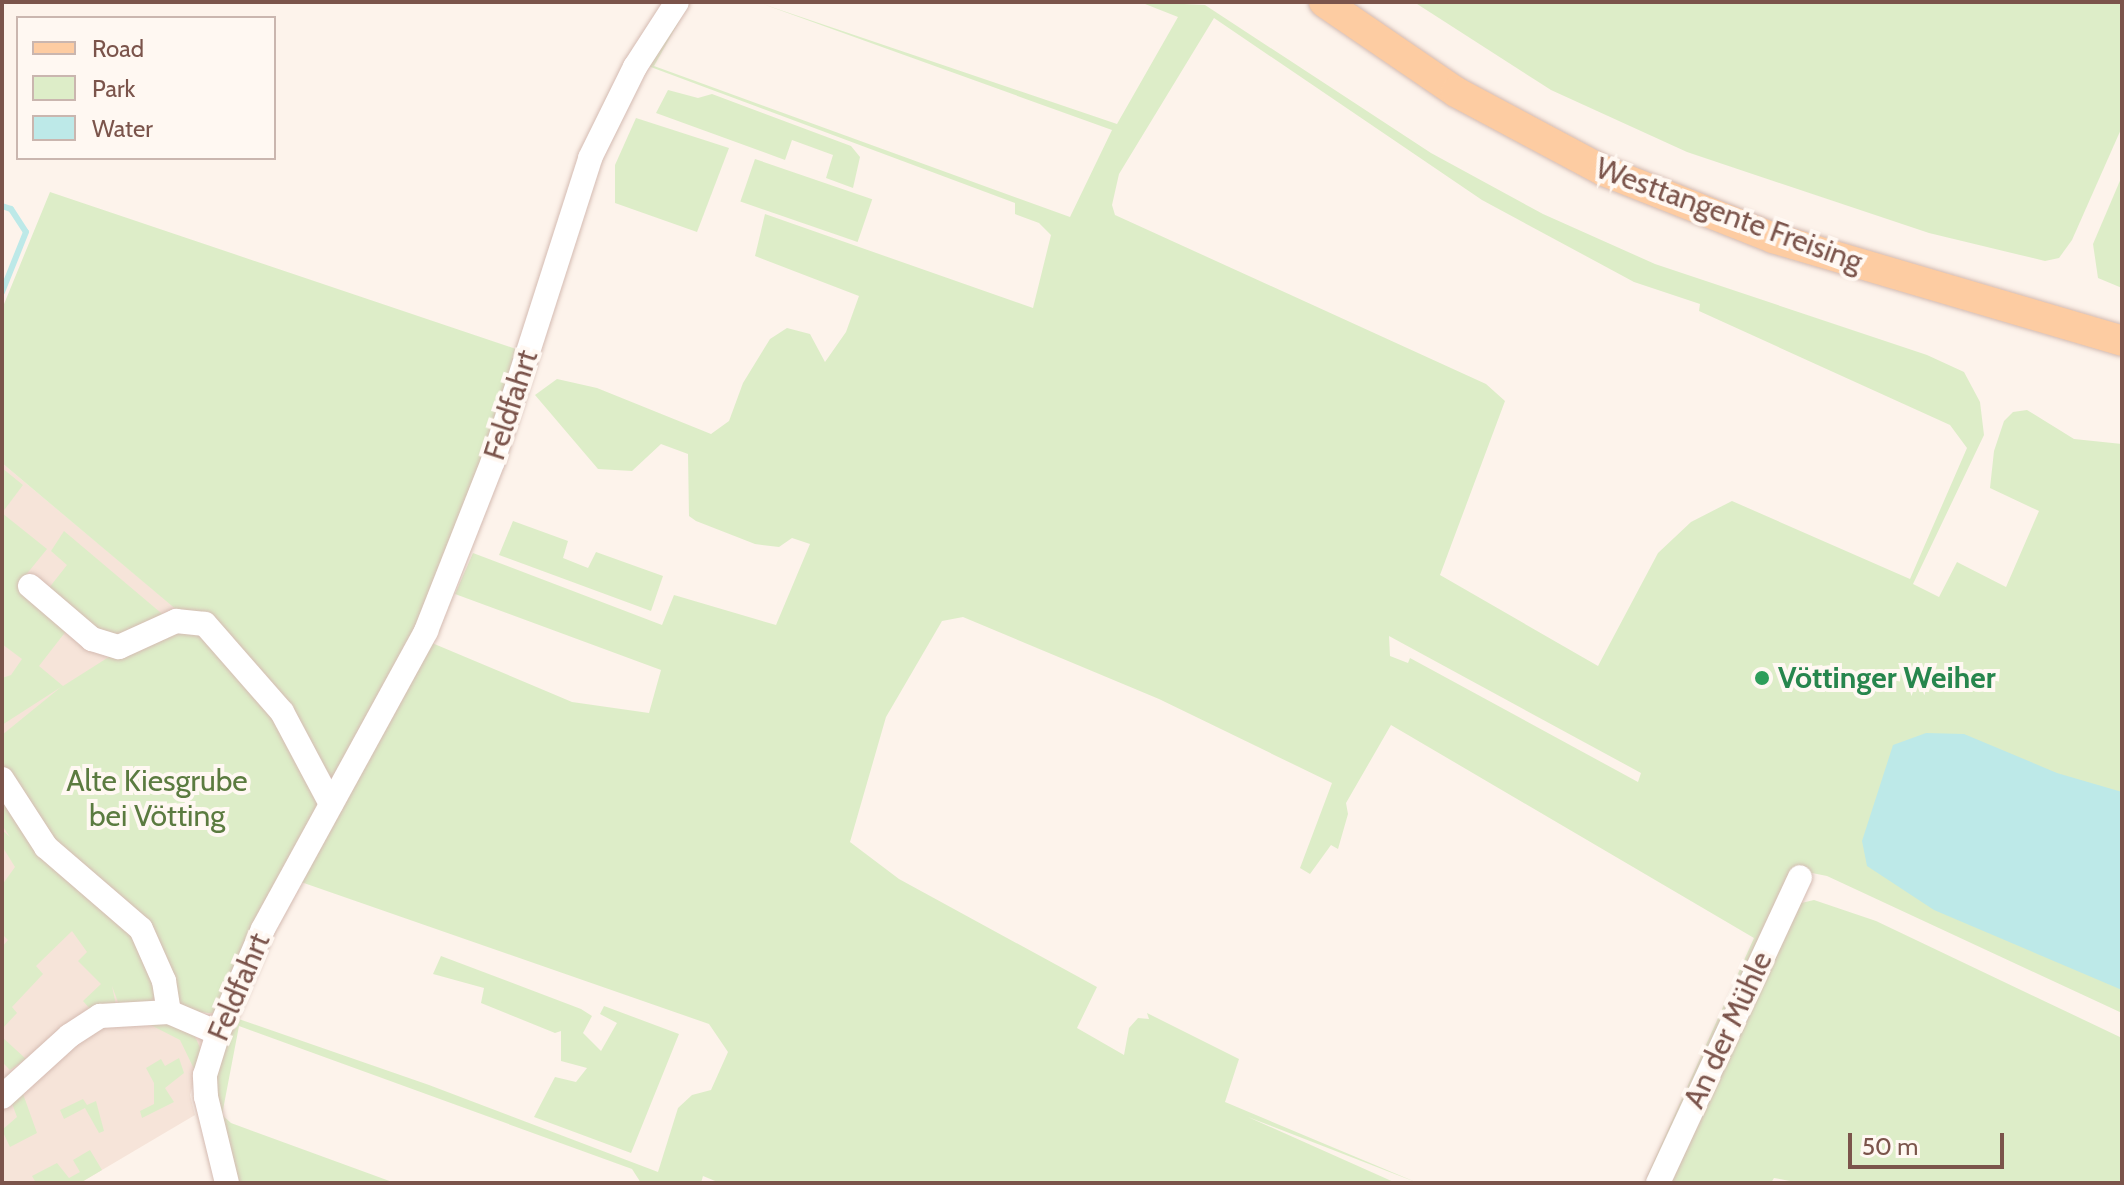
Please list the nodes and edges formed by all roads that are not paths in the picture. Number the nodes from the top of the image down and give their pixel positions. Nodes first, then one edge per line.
1 (677, 2) edge
2 (1324, 2) edge
3 (2122, 341) edge
4 (30, 586) dead end
5 (2, 779) edge
6 (331, 804) junction
7 (1800, 877) dead end
8 (169, 1012) junction
9 (218, 1033) junction
10 (2, 1097) edge
11 (227, 1183) edge
12 (1658, 1183) edge

1 - 6 street, Feldfahrt
2 - 3 main road, Westtangente Freising
4 - 6 street
5 - 8 street
6 - 9 street, Feldfahrt
7 - 12 street, An der Mühle
8 - 9 street
8 - 10 street
9 - 11 street, Feldfahrt

